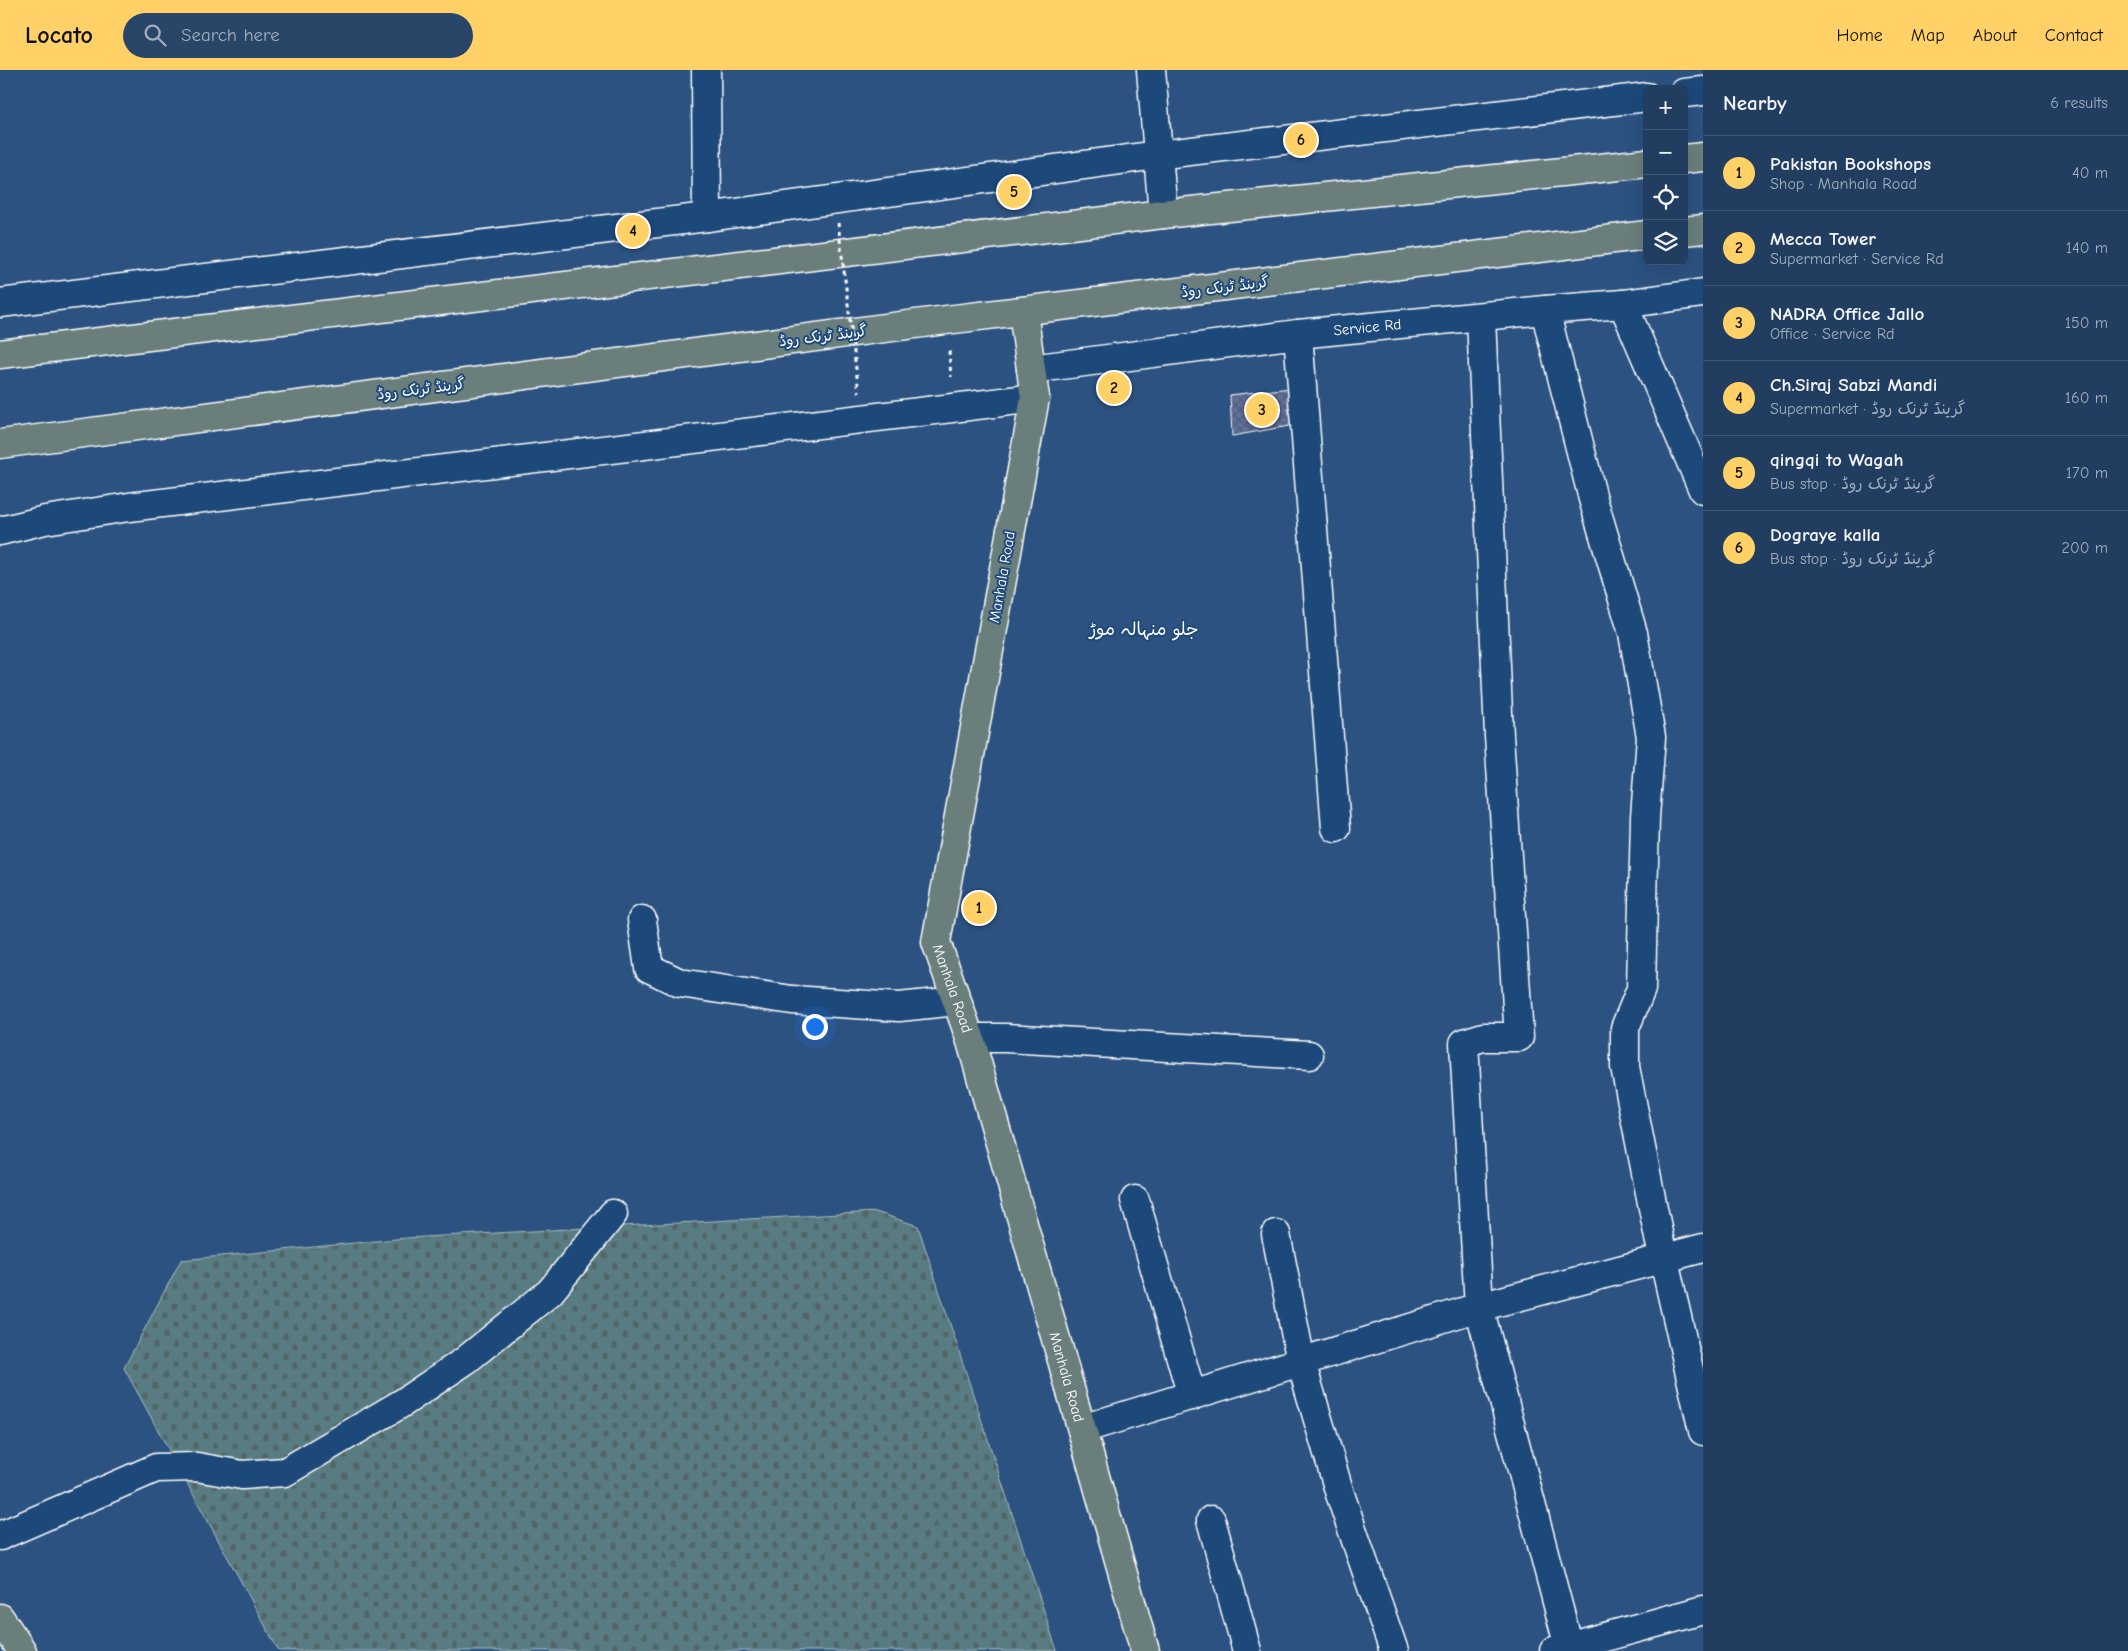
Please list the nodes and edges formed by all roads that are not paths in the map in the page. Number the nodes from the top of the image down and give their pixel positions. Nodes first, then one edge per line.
1 (706, 70) edge
2 (1151, 70) edge
3 (1703, 90) edge
4 (1688, 92) edge
5 (1643, 97) edge
6 (1157, 155) junction
7 (1703, 157) edge
8 (1688, 159) edge
9 (1643, 163) edge
10 (1163, 214) junction
11 (707, 217) junction
12 (1703, 229) edge
13 (1688, 231) edge
14 (1643, 236) edge
15 (1703, 293) edge
16 (0, 303) edge
17 (1623, 304) junction
18 (1546, 310) junction
19 (1023, 311) junction
20 (1481, 317) junction
21 (1298, 334) junction
22 (0, 354) edge
23 (1032, 370) junction
24 (1035, 398) junction
25 (0, 444) edge
26 (1703, 490) edge
27 (0, 531) edge
28 (1336, 828) dead end
29 (642, 920) dead end
30 (957, 1001) junction
31 (970, 1038) junction
32 (1309, 1055) dead end
33 (1135, 1200) dead end
34 (613, 1214) dead end
35 (1276, 1234) dead end
36 (1703, 1248) edge
37 (1664, 1259) junction
38 (1479, 1307) junction
39 (1301, 1362) junction
40 (1192, 1396) junction
41 (1082, 1429) junction
42 (1703, 1431) edge
43 (1212, 1520) dead end
44 (0, 1536) edge
45 (1703, 1610) edge
46 (0, 1618) edge
47 (1564, 1650) edge
48 (22, 1651) edge
49 (1145, 1651) edge
50 (1247, 1651) edge
51 (1394, 1651) edge

1 - 11 street
2 - 6 street
3 - 4 street
5 - 6 street
6 - 10 street
6 - 11 street
7 - 8 main road
9 - 10 main road
10 - 22 main road
11 - 16 street
12 - 13 main road
14 - 19 main road, گرینڈ ٹرنک روڈ
15 - 17 street, Service Rd
17 - 18 street, Service Rd
17 - 26 street
18 - 20 street, Service Rd
18 - 37 street
19 - 23 main road, Manhala Road
19 - 25 main road, گرینڈ ٹرنک روڈ
20 - 21 street, Service Rd
20 - 38 street
21 - 23 street, Service Rd
21 - 28 street
23 - 24 main road, Manhala Road
24 - 27 street
24 - 30 main road, Manhala Road
29 - 30 street
30 - 31 main road, Manhala Road
31 - 32 street
31 - 41 main road, Manhala Road
33 - 40 street
34 - 44 street
35 - 39 street
36 - 37 street
37 - 38 street
37 - 42 street
38 - 39 street
38 - 47 street
39 - 40 street
39 - 51 street
40 - 41 street
41 - 49 main road, Manhala Road
43 - 50 street
45 - 47 street
46 - 48 main road

